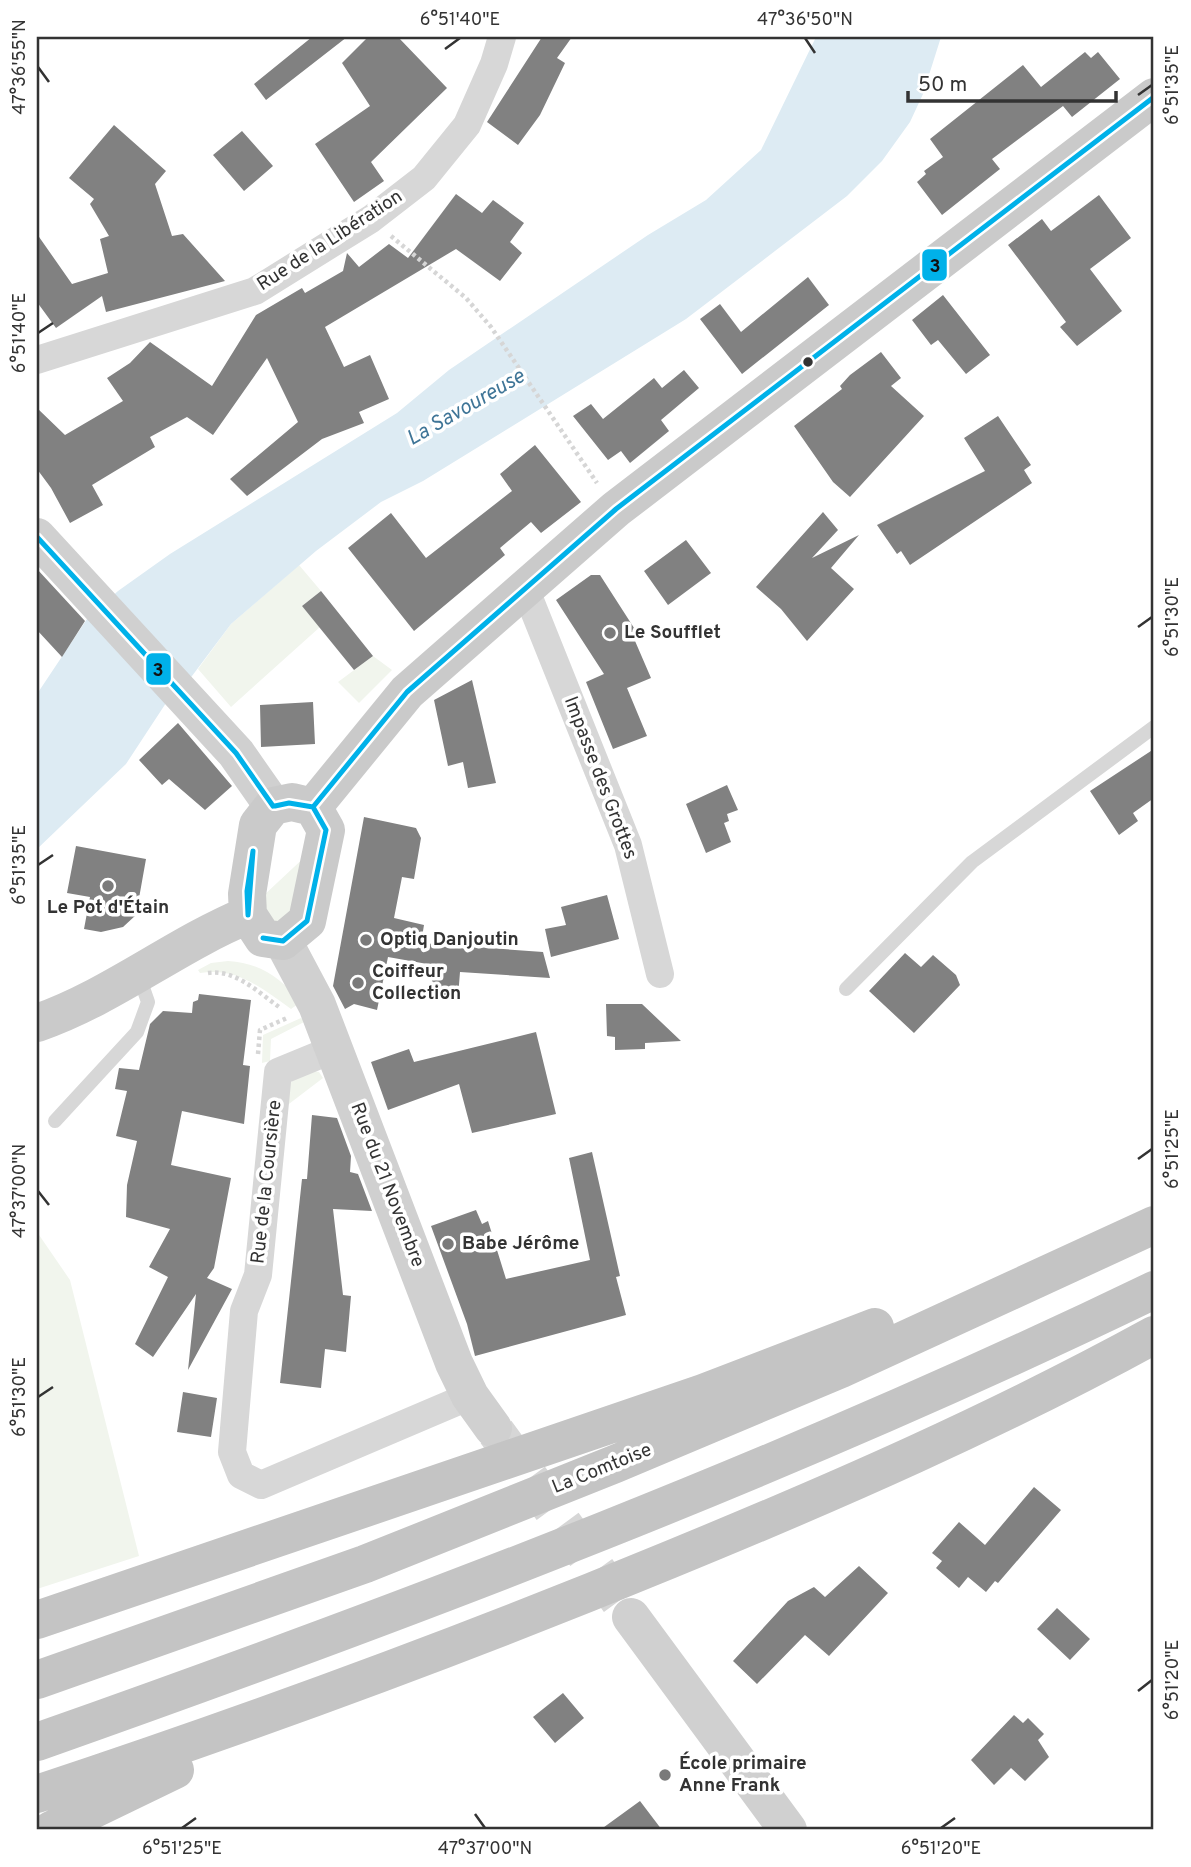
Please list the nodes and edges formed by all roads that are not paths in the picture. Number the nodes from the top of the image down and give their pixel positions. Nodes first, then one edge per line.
1 (502, 37) edge
2 (1154, 97) edge
3 (37, 360) edge
4 (37, 537) edge
5 (525, 588) junction
6 (1154, 727) edge
7 (273, 806) junction
8 (313, 807) junction
9 (248, 915) junction
10 (283, 942) junction
11 (138, 974) junction
12 (660, 974) dead end
13 (846, 989) dead end
14 (37, 1023) edge
15 (334, 1049) junction
16 (55, 1121) dead end
17 (1154, 1222) edge
18 (1154, 1290) edge
19 (1154, 1335) edge
20 (470, 1396) junction
21 (493, 1428) tunnel mouth
22 (631, 1617) tunnel mouth
23 (37, 1620) edge
24 (37, 1680) edge
25 (332, 1693) junction
26 (37, 1742) edge
27 (37, 1794) edge
28 (51, 1830) edge
29 (788, 1830) edge

1 - 3 street, Rue de la Libération
2 - 5 main road
4 - 7 street
5 - 8 main road
5 - 12 street, Impasse des Grottes
6 - 13 lane
7 - 8 main road
7 - 9 main road
8 - 10 main road
9 - 10 main road
9 - 11 main road
10 - 15 street, Rue du 21 Novembre
11 - 14 main road
11 - 16 lane
15 - 20 street, Rue du 21 Novembre
15 - 20 street, Rue de la Coursière
17 - 23 highway
17 - 24 highway, La Comtoise
18 - 26 highway
19 - 25 highway
20 - 21 street, Rue du 21 Novembre
22 - 29 street
25 - 27 highway
25 - 28 highway

